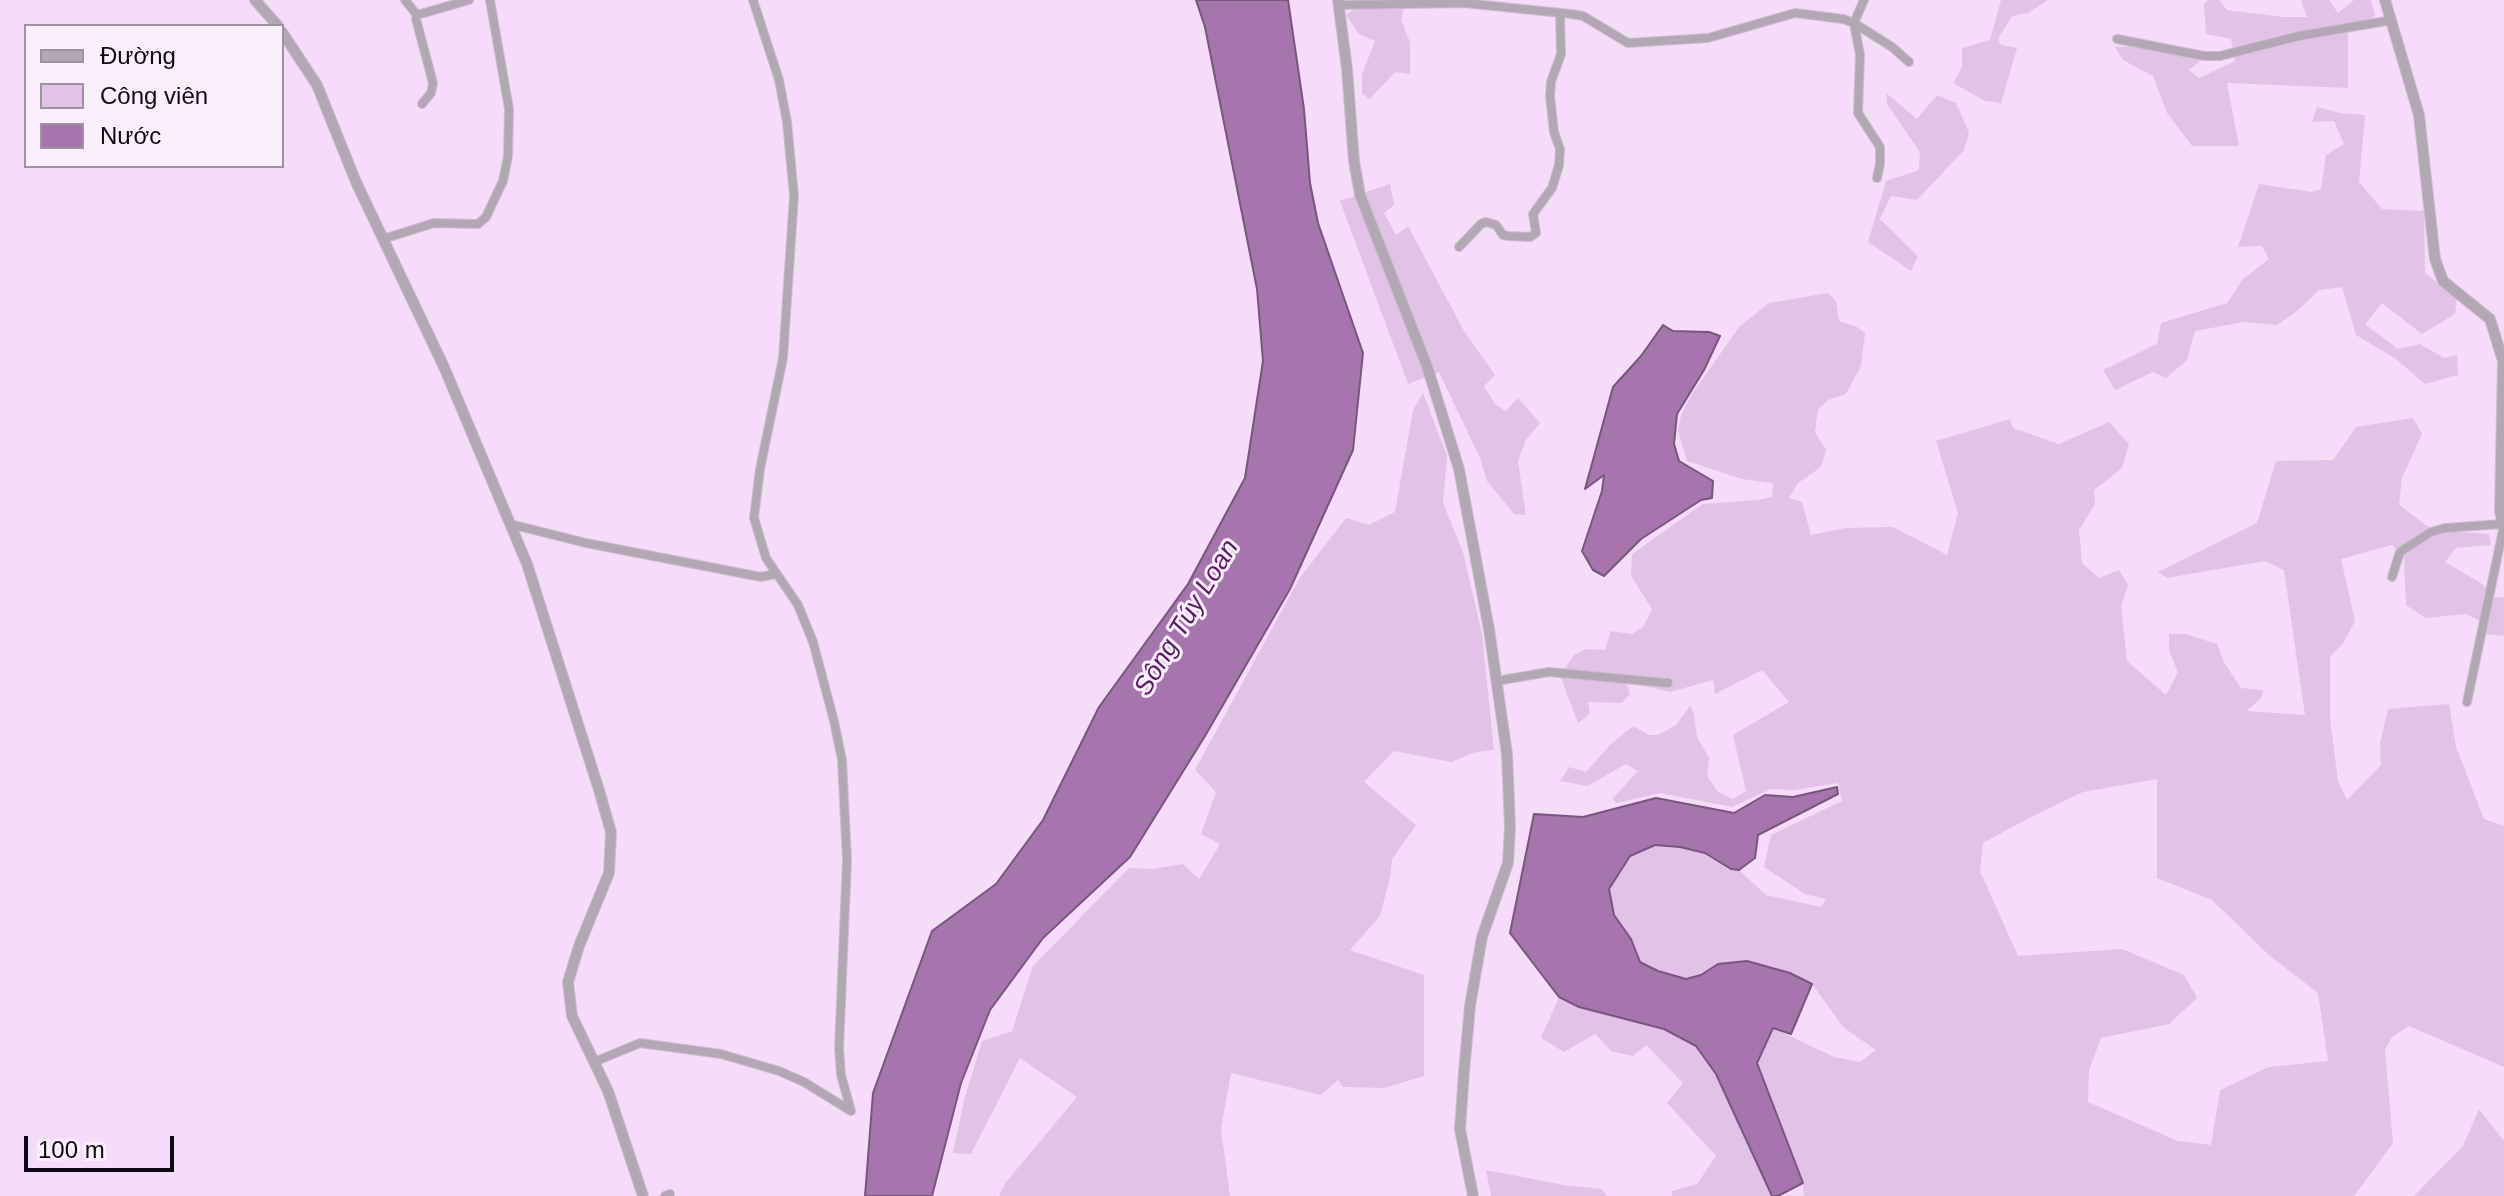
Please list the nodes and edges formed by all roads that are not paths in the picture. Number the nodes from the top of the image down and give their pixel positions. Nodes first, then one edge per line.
1 (255, 0) edge
2 (405, 0) edge
3 (469, 0) edge
4 (490, 0) edge
5 (753, 0) edge
6 (1856, 0) edge
7 (1864, 0) edge
8 (2385, 0) edge
9 (1339, 2) edge
10 (1560, 14) junction
11 (417, 15) junction
12 (1856, 19) junction
13 (2392, 20) junction
14 (276, 24) edge
15 (284, 35) edge
16 (2117, 39) dead end
17 (1909, 62) dead end
18 (422, 104) dead end
19 (1877, 178) dead end
20 (383, 239) junction
21 (1459, 247) dead end
22 (510, 524) junction
23 (2503, 528) edge
24 (775, 574) junction
25 (2392, 577) dead end
26 (1496, 681) junction
27 (1668, 683) dead end
28 (2467, 702) dead end
29 (594, 1062) junction
30 (643, 1196) edge
31 (1473, 1196) edge

1 - 14 street
2 - 11 street
3 - 11 street
4 - 20 street
5 - 24 street
6 - 12 street
7 - 12 street
8 - 13 street
9 - 10 street
9 - 26 street
10 - 12 street
10 - 21 street
11 - 18 street
12 - 17 street
12 - 19 street
13 - 16 street
13 - 23 street
15 - 20 street
20 - 22 street
22 - 24 street
22 - 29 street
23 - 25 street
23 - 28 street
24 - 29 street
26 - 27 street
26 - 31 street
29 - 30 street

